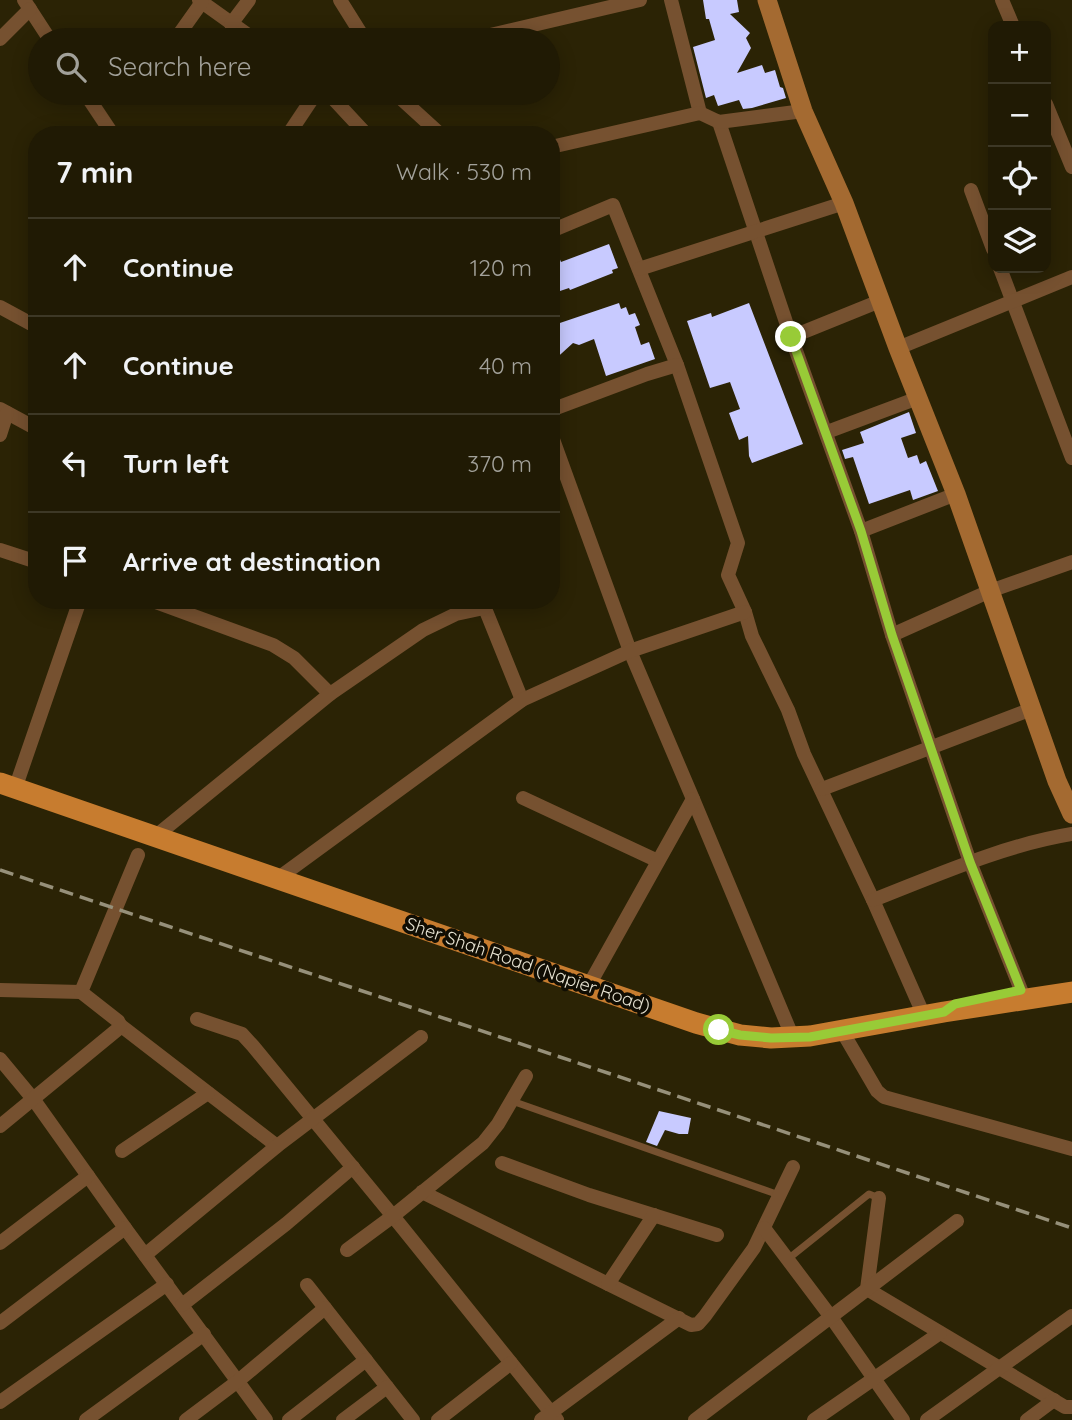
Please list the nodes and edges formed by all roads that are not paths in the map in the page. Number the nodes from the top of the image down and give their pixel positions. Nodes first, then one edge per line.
1 (249, 0) edge
2 (340, 0) edge
3 (640, 0) edge
4 (671, 0) edge
5 (767, 0) edge
6 (1002, 0) edge
7 (201, 1) edge
8 (27, 4) edge
9 (1011, 21) edge
10 (231, 24) junction
11 (42, 28) edge
12 (183, 28) edge
13 (237, 28) edge
14 (358, 28) edge
15 (521, 28) edge
16 (0, 39) edge
17 (93, 105) edge
18 (308, 105) edge
19 (339, 105) edge
20 (408, 105) edge
21 (803, 111) junction
22 (700, 113) junction
23 (1051, 116) edge
24 (719, 122) junction
25 (107, 126) edge
26 (294, 126) edge
27 (359, 126) edge
28 (431, 126) edge
29 (560, 145) edge
30 (1072, 167) edge
31 (971, 190) dead end
32 (844, 203) junction
33 (560, 227) edge
34 (755, 231) junction
35 (988, 236) edge
36 (639, 269) junction
37 (1002, 273) edge
38 (1072, 277) edge
39 (880, 301) junction
40 (1013, 301) junction
41 (0, 307) edge
42 (28, 322) edge
43 (791, 337) junction
44 (898, 348) junction
45 (677, 365) junction
46 (918, 398) junction
47 (560, 407) edge
48 (4, 411) edge
49 (28, 424) edge
50 (827, 432) junction
51 (0, 435) edge
52 (1072, 458) edge
53 (560, 459) edge
54 (956, 494) junction
55 (861, 531) junction
56 (0, 550) edge
57 (28, 559) edge
58 (1072, 562) edge
59 (990, 591) junction
60 (77, 609) edge
61 (175, 609) edge
62 (470, 609) edge
63 (485, 609) edge
64 (745, 612) junction
65 (892, 635) junction
66 (630, 651) junction
67 (330, 694) junction
68 (522, 701) junction
69 (1032, 709) junction
70 (931, 748) junction
71 (9, 783) edge
72 (822, 789) junction
73 (523, 798) dead end
74 (693, 799) junction
75 (1072, 814) edge
76 (162, 831) dead end
77 (1072, 834) edge
78 (138, 855) dead end
79 (658, 861) junction
80 (970, 862) junction
81 (284, 874) dead end
82 (873, 900) junction
83 (593, 978) dead end
84 (1072, 981) edge
85 (0, 990) edge
86 (1021, 990) junction
87 (82, 992) junction
88 (1072, 992) edge
89 (950, 1008) junction
90 (921, 1009) dead end
91 (197, 1019) dead end
92 (120, 1025) junction
93 (790, 1031) dead end
94 (842, 1031) junction
95 (421, 1037) dead end
96 (0, 1059) edge
97 (526, 1076) dead end
98 (208, 1093) junction
99 (34, 1100) junction
100 (512, 1101) junction
101 (313, 1119) junction
102 (0, 1126) edge
103 (277, 1146) junction
104 (1072, 1149) edge
105 (122, 1151) dead end
106 (502, 1163) dead end
107 (353, 1167) junction
108 (793, 1167) dead end
109 (88, 1176) junction
110 (422, 1192) junction
111 (779, 1195) junction
112 (879, 1198) joint
113 (654, 1215) junction
114 (393, 1216) junction
115 (957, 1221) dead end
116 (125, 1228) junction
117 (764, 1228) junction
118 (717, 1235) dead end
119 (0, 1243) edge
120 (346, 1250) dead end
121 (145, 1255) junction
122 (787, 1259) junction
123 (167, 1284) junction
124 (608, 1284) junction
125 (307, 1285) dead end
126 (867, 1289) junction
127 (182, 1305) junction
128 (325, 1308) junction
129 (1072, 1316) edge
130 (831, 1317) junction
131 (679, 1318) junction
132 (0, 1323) edge
133 (940, 1333) junction
134 (204, 1334) junction
135 (366, 1360) junction
136 (510, 1363) junction
137 (999, 1369) junction
138 (874, 1379) junction
139 (238, 1381) junction
140 (387, 1387) junction
141 (1054, 1400) junction
142 (0, 1402) edge
143 (1072, 1407) edge
144 (549, 1417) edge
145 (86, 1420) edge
146 (186, 1420) edge
147 (267, 1420) edge
148 (289, 1420) edge
149 (343, 1420) edge
150 (413, 1420) edge
151 (438, 1420) edge
152 (695, 1420) edge
153 (814, 1420) edge
154 (903, 1420) edge
155 (927, 1420) edge
156 (1027, 1420) edge

1 - 10 street
2 - 14 street
3 - 15 street
4 - 22 street
5 - 21 main road
6 - 9 street
7 - 10 street
7 - 12 street
8 - 11 street
8 - 16 street
10 - 13 street
17 - 25 street
18 - 26 street
19 - 27 street
20 - 28 street
21 - 24 street
21 - 32 main road
22 - 24 street
22 - 29 street
23 - 30 street
24 - 34 street
31 - 35 street
32 - 34 street
32 - 39 main road
33 - 36 street
34 - 36 street
34 - 43 street
36 - 45 street
37 - 40 street
38 - 40 street
39 - 43 street
39 - 44 main road
40 - 44 street
40 - 52 street
41 - 42 street
43 - 50 street
44 - 46 main road
45 - 47 street
45 - 64 street
46 - 50 street
46 - 54 main road
48 - 49 street
48 - 51 street
50 - 55 street
53 - 66 street
54 - 55 street
54 - 59 main road
55 - 65 street
56 - 57 street
58 - 59 street
59 - 65 street
59 - 69 main road
60 - 71 street
61 - 67 street
62 - 67 street
63 - 68 street
64 - 66 street
64 - 72 street
65 - 70 street
66 - 68 street
66 - 74 street
67 - 76 street
68 - 81 street
69 - 70 street
69 - 75 main road
70 - 72 street
70 - 80 street
71 - 94 main road, Sher Shah Road (Napier Road)
72 - 82 street
73 - 79 street
74 - 79 street
74 - 93 street
77 - 80 street
78 - 87 street
79 - 83 street
80 - 82 street
80 - 86 street
82 - 90 street
84 - 86 main road, Sher Shah Road (Napier Road)
85 - 87 street
86 - 89 main road, Sher Shah Road (Napier Road)
87 - 92 street
88 - 89 main road, Sher Shah Road (Napier Road)
89 - 94 main road, Sher Shah Road (Napier Road)
91 - 101 street
92 - 98 street
92 - 99 street
94 - 104 street
95 - 101 street
96 - 99 street
97 - 100 street
98 - 103 street
98 - 105 street
99 - 102 street
99 - 109 street
100 - 110 street
100 - 111 lane
101 - 103 street
101 - 107 street
103 - 121 street
106 - 113 street
107 - 114 street
107 - 127 street
108 - 111 street
109 - 116 street
109 - 119 street
110 - 114 street
110 - 124 street
111 - 117 street
112 - 122 lane
112 - 126 street
113 - 118 street
113 - 124 street
114 - 120 street
114 - 136 street
115 - 126 street
116 - 121 street
116 - 132 street
117 - 122 street
117 - 131 street
121 - 123 street
122 - 130 street
123 - 127 street
123 - 142 street
124 - 131 street
125 - 128 street
126 - 130 street
126 - 133 street
127 - 134 street
128 - 135 street
128 - 139 street
129 - 137 street
130 - 138 street
130 - 152 street
131 - 144 street
133 - 137 street
133 - 138 street
134 - 139 street
134 - 145 street
135 - 140 street
135 - 148 street
136 - 144 street
136 - 151 street
137 - 141 street
137 - 155 street
138 - 153 street
138 - 154 street
139 - 146 street
139 - 147 street
140 - 149 street
140 - 150 street
141 - 143 street
141 - 156 street

